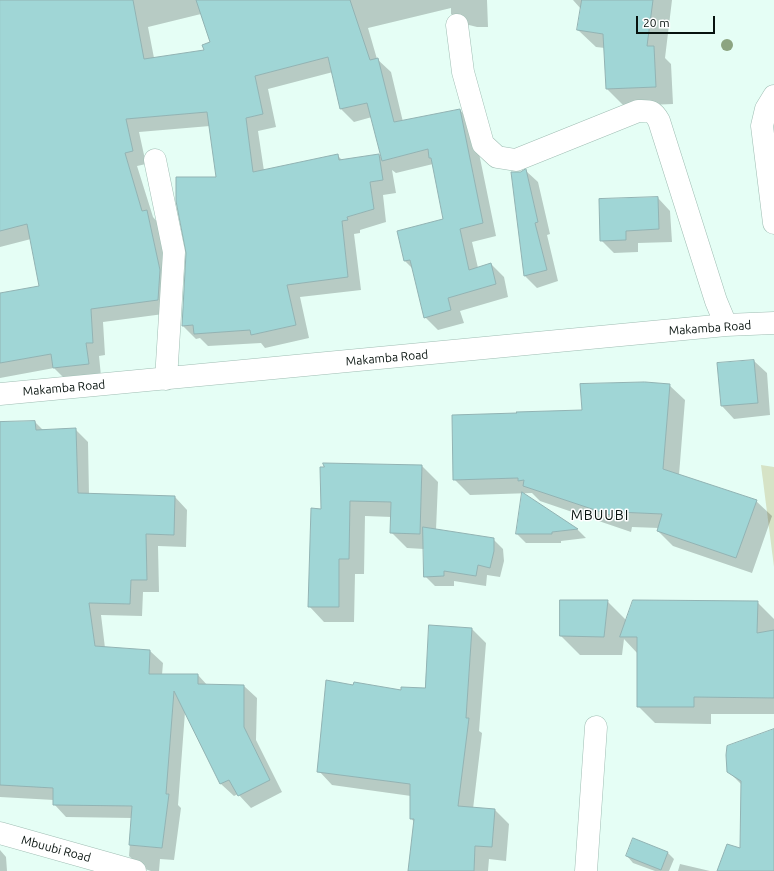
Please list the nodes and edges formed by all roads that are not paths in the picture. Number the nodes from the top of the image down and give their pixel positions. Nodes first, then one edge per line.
1 (457, 25) dead end
2 (774, 96) edge
3 (155, 160) dead end
4 (774, 223) edge
5 (774, 323) edge
6 (726, 325) junction
7 (166, 379) junction
8 (0, 394) edge
9 (596, 727) dead end
10 (0, 833) edge
11 (134, 871) edge
12 (586, 871) edge

1 - 6 street
2 - 4 street
3 - 7 street
5 - 6 street, Makamba Road
6 - 7 street, Makamba Road
7 - 8 street, Makamba Road
9 - 12 street
10 - 11 street, Mbuubi Road

